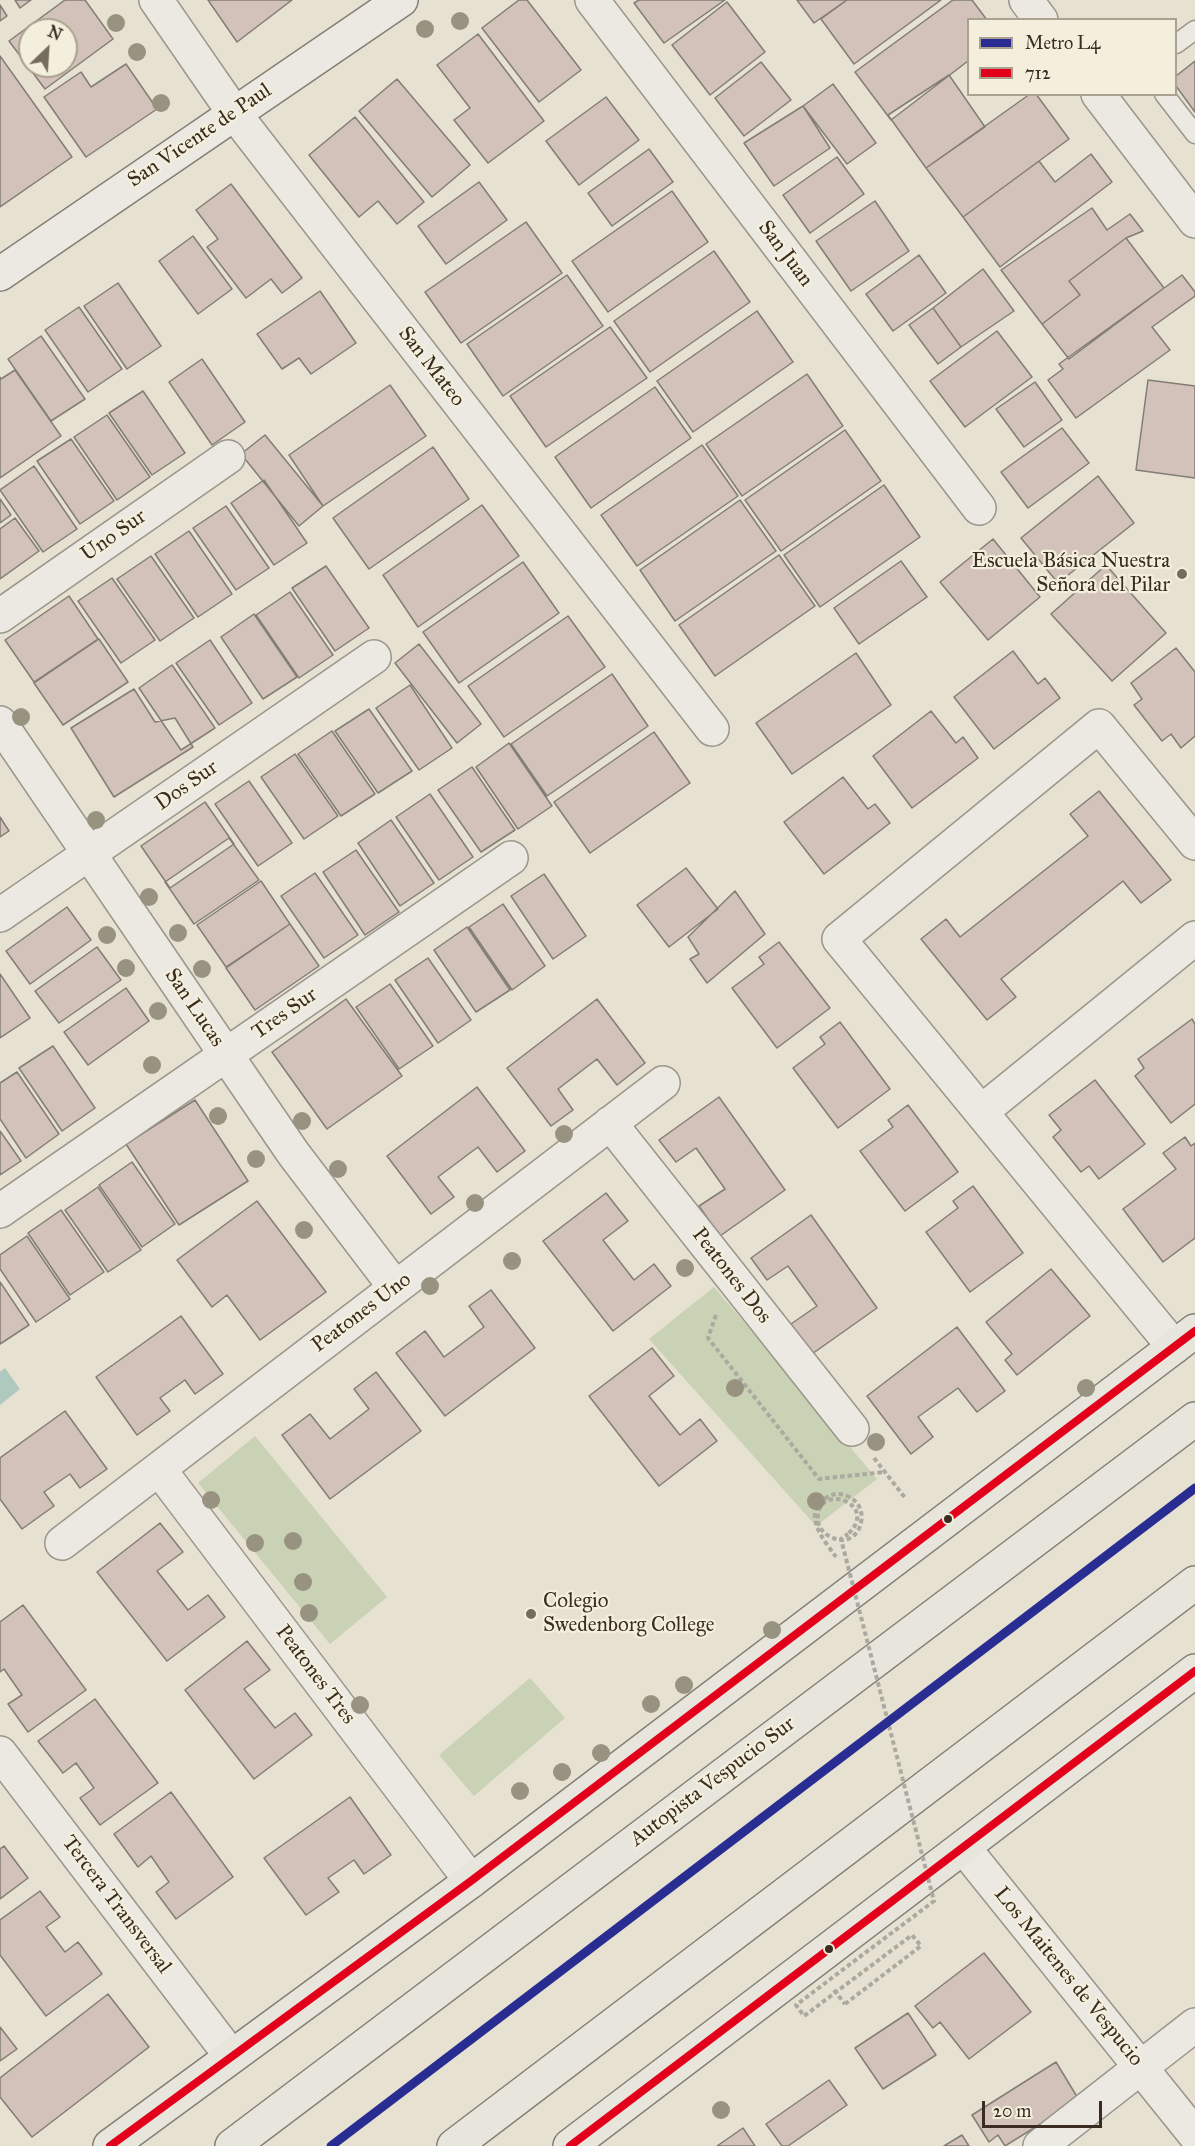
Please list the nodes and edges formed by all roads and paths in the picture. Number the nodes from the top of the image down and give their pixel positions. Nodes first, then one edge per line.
1 (156, 0) edge
2 (401, 0) edge
3 (592, 0) edge
4 (1026, 0) edge
5 (1040, 18) edge
6 (1195, 30) edge
7 (1177, 43) edge
8 (1100, 96) edge
9 (1166, 96) edge
10 (234, 113) junction
11 (1195, 134) edge
12 (1195, 221) edge
13 (0, 273) edge
14 (228, 457) dead end
15 (979, 508) dead end
16 (0, 616) edge
17 (374, 657) dead end
18 (0, 723) edge
19 (712, 729) dead end
20 (1195, 843) edge
21 (89, 854) junction
22 (511, 858) dead end
23 (0, 915) edge
24 (1195, 938) edge
25 (226, 1055) junction
26 (663, 1083) dead end
27 (981, 1112) junction
28 (610, 1123) junction
29 (0, 1210) edge
30 (729, 1274) junction
31 (395, 1287) junction
32 (1185, 1339) edge
33 (1195, 1419) edge
34 (852, 1430) joint
35 (159, 1469) junction
36 (885, 1472) junction
37 (906, 1498) dead end
38 (62, 1543) dead end
39 (838, 1560) dead end
40 (1195, 1583) edge
41 (1195, 1671) edge
42 (0, 1753) edge
43 (963, 1848) junction
44 (471, 1881) junction
45 (831, 1985) dead end
46 (1195, 2025) edge
47 (231, 2056) junction
48 (1141, 2067) junction
49 (1195, 2135) edge
50 (110, 2146) edge
51 (232, 2146) edge
52 (454, 2146) edge
53 (570, 2146) edge
54 (1040, 2146) edge

1 - 10 street, San Mateo
2 - 10 street, San Vicente de Paul
3 - 15 street, San Juan
4 - 5 street
6 - 7 lane
8 - 12 street
9 - 11 lane
10 - 13 street, San Vicente de Paul
10 - 19 street, San Mateo
14 - 16 street, Uno Sur
17 - 21 street, Dos Sur
18 - 21 street, San Lucas
20 - 27 street
21 - 23 street, Dos Sur
21 - 25 street, San Lucas
22 - 25 street, Tres Sur
24 - 27 street
25 - 29 street, Tres Sur
25 - 31 street, San Lucas
26 - 28 street, Peatones Uno
27 - 32 street
28 - 30 street, Peatones Dos
28 - 31 street, Peatones Uno
30 - 34 street, Peatones Dos
30 - 36 path
31 - 35 street, Peatones Uno
32 - 44 main road
33 - 51 main road, Autopista Vespucio Sur
34 - 36 path
35 - 38 street, Peatones Uno
35 - 44 street, Peatones Tres
36 - 37 path
39 - 45 path, bridge
40 - 52 main road
41 - 43 main road
42 - 47 street, Tercera Transversal
43 - 48 street, Los Maitenes de Vespucio
43 - 53 main road
44 - 47 main road
46 - 48 street
47 - 50 main road
48 - 49 street, Los Maitenes de Vespucio
48 - 54 street

